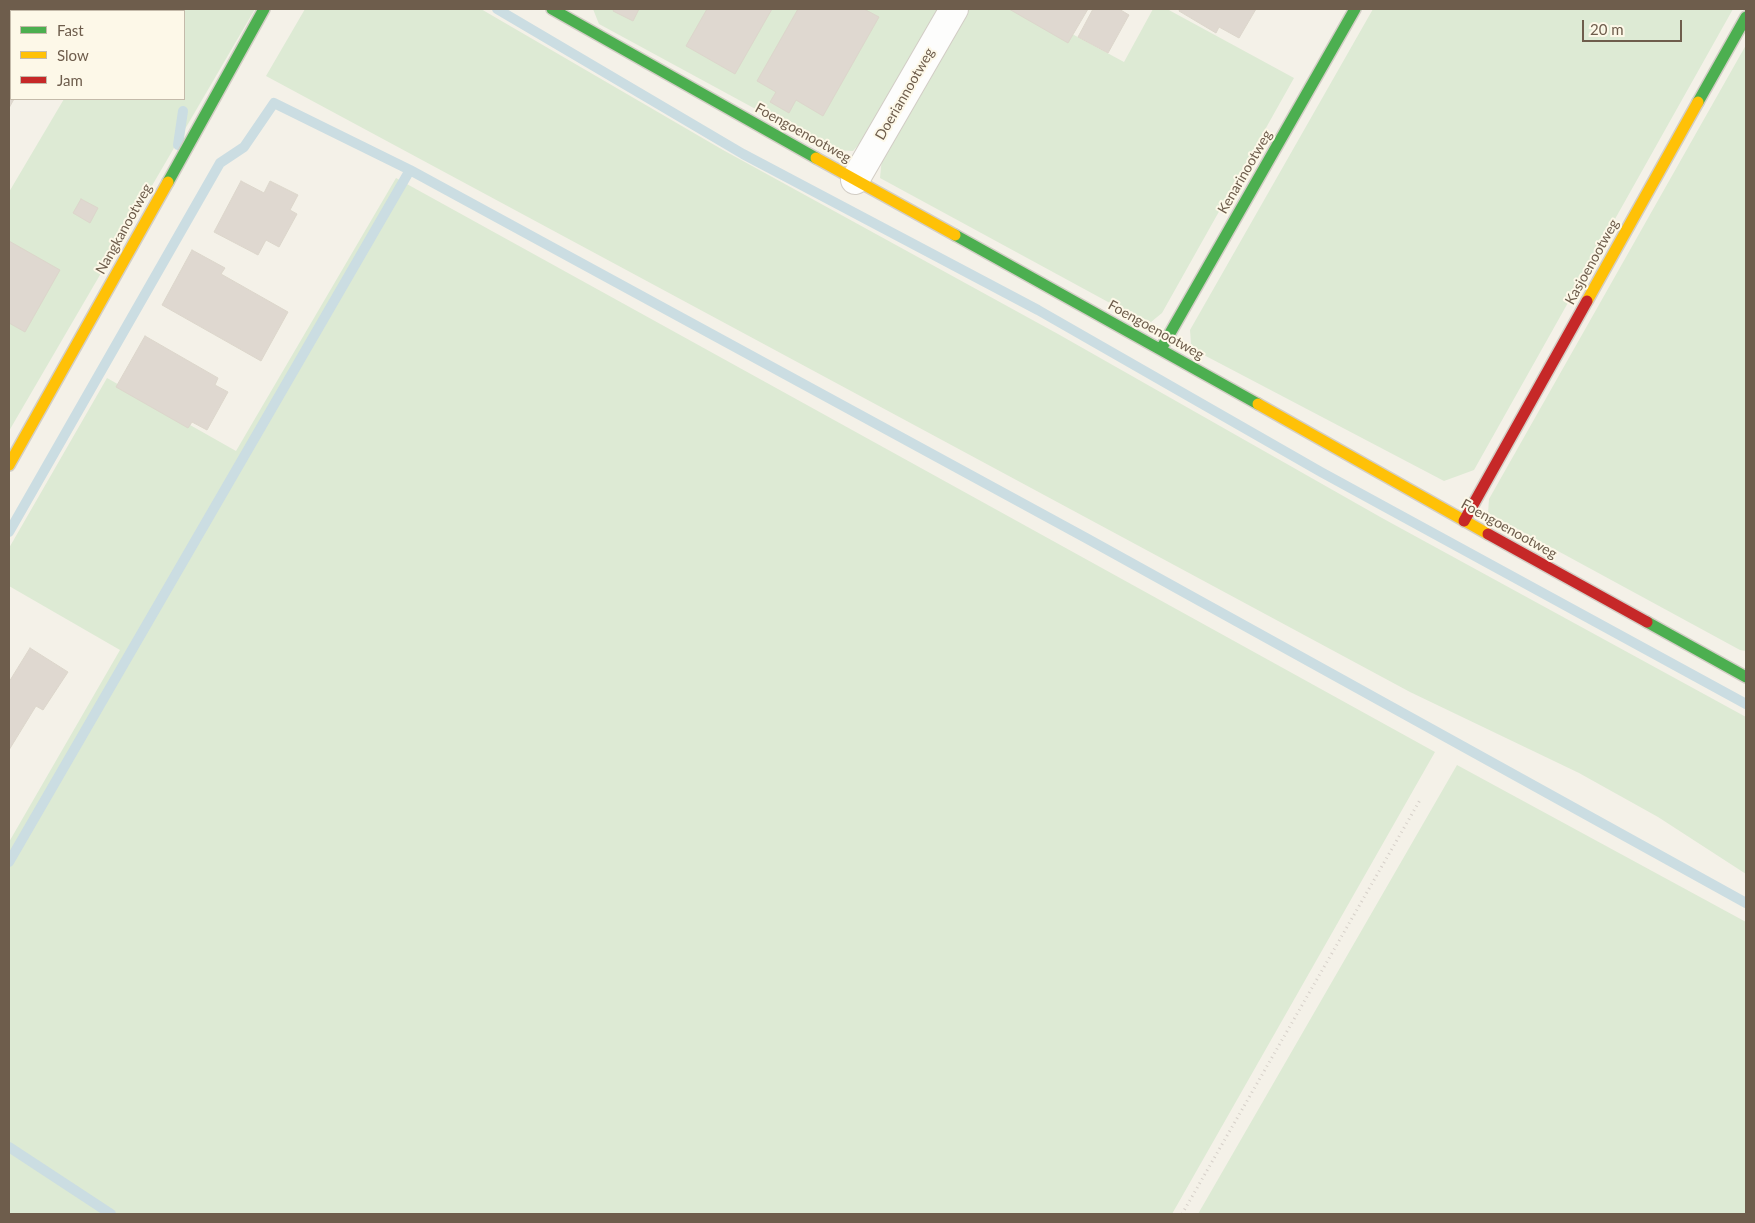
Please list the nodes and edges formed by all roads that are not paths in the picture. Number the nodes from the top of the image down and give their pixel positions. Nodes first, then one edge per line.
1 (264, 9) edge
2 (552, 9) edge
3 (954, 9) edge
4 (1355, 9) edge
5 (1746, 17) edge
6 (855, 180) junction
7 (1161, 349) junction
8 (9, 465) edge
9 (1464, 521) junction
10 (1746, 677) edge

1 - 8 street, Nangkanootweg
2 - 6 street, Foengoenootweg
3 - 6 street, Doeriannootweg
4 - 7 street, Kenarinootweg
5 - 9 street, Kasjoenootweg
6 - 7 street, Foengoenootweg
7 - 9 street, Foengoenootweg
9 - 10 street, Foengoenootweg

